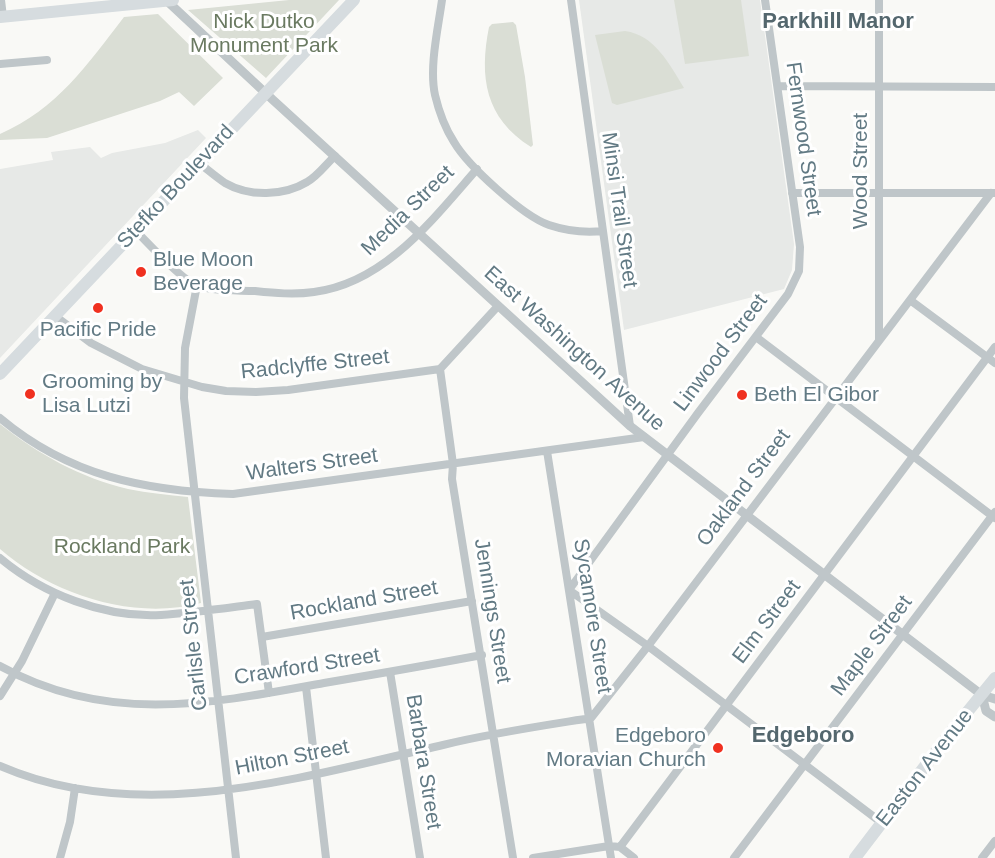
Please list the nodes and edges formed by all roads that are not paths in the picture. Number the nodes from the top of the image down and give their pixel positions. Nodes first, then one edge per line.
1 (1, 0) edge
2 (167, 0) edge
3 (173, 0) edge
4 (354, 0) edge
5 (442, 0) edge
6 (571, 0) edge
7 (765, 0) edge
8 (879, 0) edge
9 (2, 17) edge
10 (47, 60) dead end
11 (0, 64) edge
12 (778, 86) junction
13 (880, 87) junction
14 (995, 87) edge
15 (265, 92) junction
16 (335, 156) junction
17 (199, 163) junction
18 (477, 169) junction
19 (792, 193) junction
20 (879, 193) junction
21 (993, 193) edge
22 (135, 230) junction
23 (603, 231) junction
24 (418, 232) junction
25 (795, 282) joint
26 (197, 285) junction
27 (910, 300) junction
28 (498, 306) junction
29 (55, 316) junction
30 (756, 337) junction
31 (879, 342) junction
32 (995, 347) edge
33 (987, 357) junction
34 (995, 363) edge
35 (440, 369) junction
36 (0, 374) edge
37 (183, 382) junction
38 (836, 397) junction
39 (0, 418) edge
40 (630, 426) junction
41 (644, 437) junction
42 (548, 451) junction
43 (667, 456) junction
44 (914, 456) junction
45 (453, 464) junction
46 (194, 492) junction
47 (994, 515) edge
48 (747, 516) junction
49 (0, 558) edge
50 (825, 575) junction
51 (569, 590) junction
52 (54, 593) junction
53 (472, 601) junction
54 (208, 610) junction
55 (904, 633) junction
56 (262, 638) junction
57 (648, 646) junction
58 (482, 656) junction
59 (0, 666) edge
60 (390, 672) junction
61 (14, 674) junction
62 (995, 678) edge
63 (306, 687) junction
64 (269, 693) junction
65 (982, 695) junction
66 (0, 696) edge
67 (995, 699) edge
68 (218, 700) junction
69 (726, 706) junction
70 (995, 717) edge
71 (591, 718) junction
72 (494, 734) junction
73 (404, 754) junction
74 (804, 765) junction
75 (0, 766) edge
76 (316, 774) junction
77 (75, 788) junction
78 (228, 789) junction
79 (882, 823) junction
80 (995, 841) edge
81 (609, 846) junction
82 (620, 847) junction
83 (61, 858) edge
84 (236, 858) edge
85 (326, 858) edge
86 (420, 858) edge
87 (513, 858) edge
88 (534, 858) edge
89 (611, 858) edge
90 (634, 858) edge
91 (734, 858) edge
92 (855, 858) edge
93 (982, 858) edge

1 - 9 street
2 - 3 main road
2 - 9 main road
2 - 15 street, East Washington Avenue
4 - 15 main road, Stefko Boulevard
5 - 18 street
6 - 23 street, Minsi Trail Street
7 - 12 street, Fernwood Street
8 - 13 street, Wood Street
10 - 11 street
12 - 13 street
12 - 19 street, Fernwood Street
13 - 14 street
13 - 20 street, Wood Street
15 - 16 street, East Washington Avenue
15 - 17 main road, Stefko Boulevard
16 - 17 street
16 - 24 street, East Washington Avenue
17 - 22 main road, Stefko Boulevard
18 - 23 street
18 - 24 street, Media Street
19 - 20 street
19 - 25 street, Fernwood Street
20 - 21 street
20 - 31 street, Wood Street
21 - 27 street, Oakland Street
22 - 26 street, Media Street
22 - 29 main road, Stefko Boulevard
23 - 40 street, Minsi Trail Street
24 - 26 street, Media Street
24 - 28 street, East Washington Avenue
25 - 30 street, Linwood Street
26 - 37 street, Carlisle Street
27 - 31 street, Oakland Street
27 - 33 street
28 - 35 street
28 - 40 street, East Washington Avenue
29 - 36 main road, Stefko Boulevard
29 - 37 street, Radclyffe Street
30 - 38 street
30 - 43 street, Linwood Street
31 - 38 street, Oakland Street
32 - 33 street, Elm Street
33 - 34 street
33 - 44 street, Elm Street
35 - 37 street, Radclyffe Street
35 - 45 street, Jennings Street
37 - 46 street, Carlisle Street
38 - 44 street
38 - 48 street, Oakland Street
39 - 46 street, Walters Street
40 - 41 street, East Washington Avenue
41 - 42 street, Walters Street
41 - 43 street, East Washington Avenue
42 - 45 street, Walters Street
42 - 51 street, Sycamore Street
43 - 48 street, East Washington Avenue
43 - 51 street, Linwood Street
44 - 47 street
44 - 50 street, Elm Street
45 - 46 street, Walters Street
45 - 53 street, Jennings Street
46 - 54 street, Carlisle Street
47 - 55 street, Maple Street
48 - 50 street, East Washington Avenue
48 - 57 street, Oakland Street
49 - 52 street, Rockland Street
50 - 55 street, East Washington Avenue
50 - 69 street, Elm Street
51 - 57 street
51 - 71 street, Sycamore Street
52 - 54 street, Rockland Street
52 - 61 street
53 - 56 street, Rockland Street
53 - 58 street, Jennings Street
54 - 56 street, Rockland Street
54 - 68 street, Carlisle Street
55 - 65 street, East Washington Avenue
55 - 74 street, Maple Street
56 - 64 street
57 - 69 street
57 - 71 street, Oakland Street
58 - 60 street, Crawford Street
58 - 72 street, Jennings Street
59 - 61 street, Crawford Street
60 - 63 street, Crawford Street
60 - 73 street, Barbara Street
61 - 66 street
61 - 68 street, Crawford Street
62 - 65 main road, Easton Avenue
63 - 64 street, Crawford Street
63 - 76 street
64 - 68 street, Crawford Street
65 - 67 street, East Washington Avenue
65 - 70 street, East Washington Avenue
65 - 79 main road, Easton Avenue
68 - 78 street, Carlisle Street
69 - 74 street
69 - 82 street, Elm Street
71 - 72 street, Hilton Street
71 - 81 street, Sycamore Street
72 - 73 street, Hilton Street
72 - 87 street, Jennings Street
73 - 76 street, Hilton Street
73 - 86 street, Barbara Street
74 - 79 street
74 - 91 street, Maple Street
75 - 77 street, Hilton Street
76 - 78 street, Hilton Street
76 - 85 street
77 - 78 street, Hilton Street
77 - 83 street
78 - 84 street, Carlisle Street
79 - 92 main road, Easton Avenue
80 - 93 street
81 - 82 street
81 - 88 street
81 - 89 street, Sycamore Street
82 - 90 street

